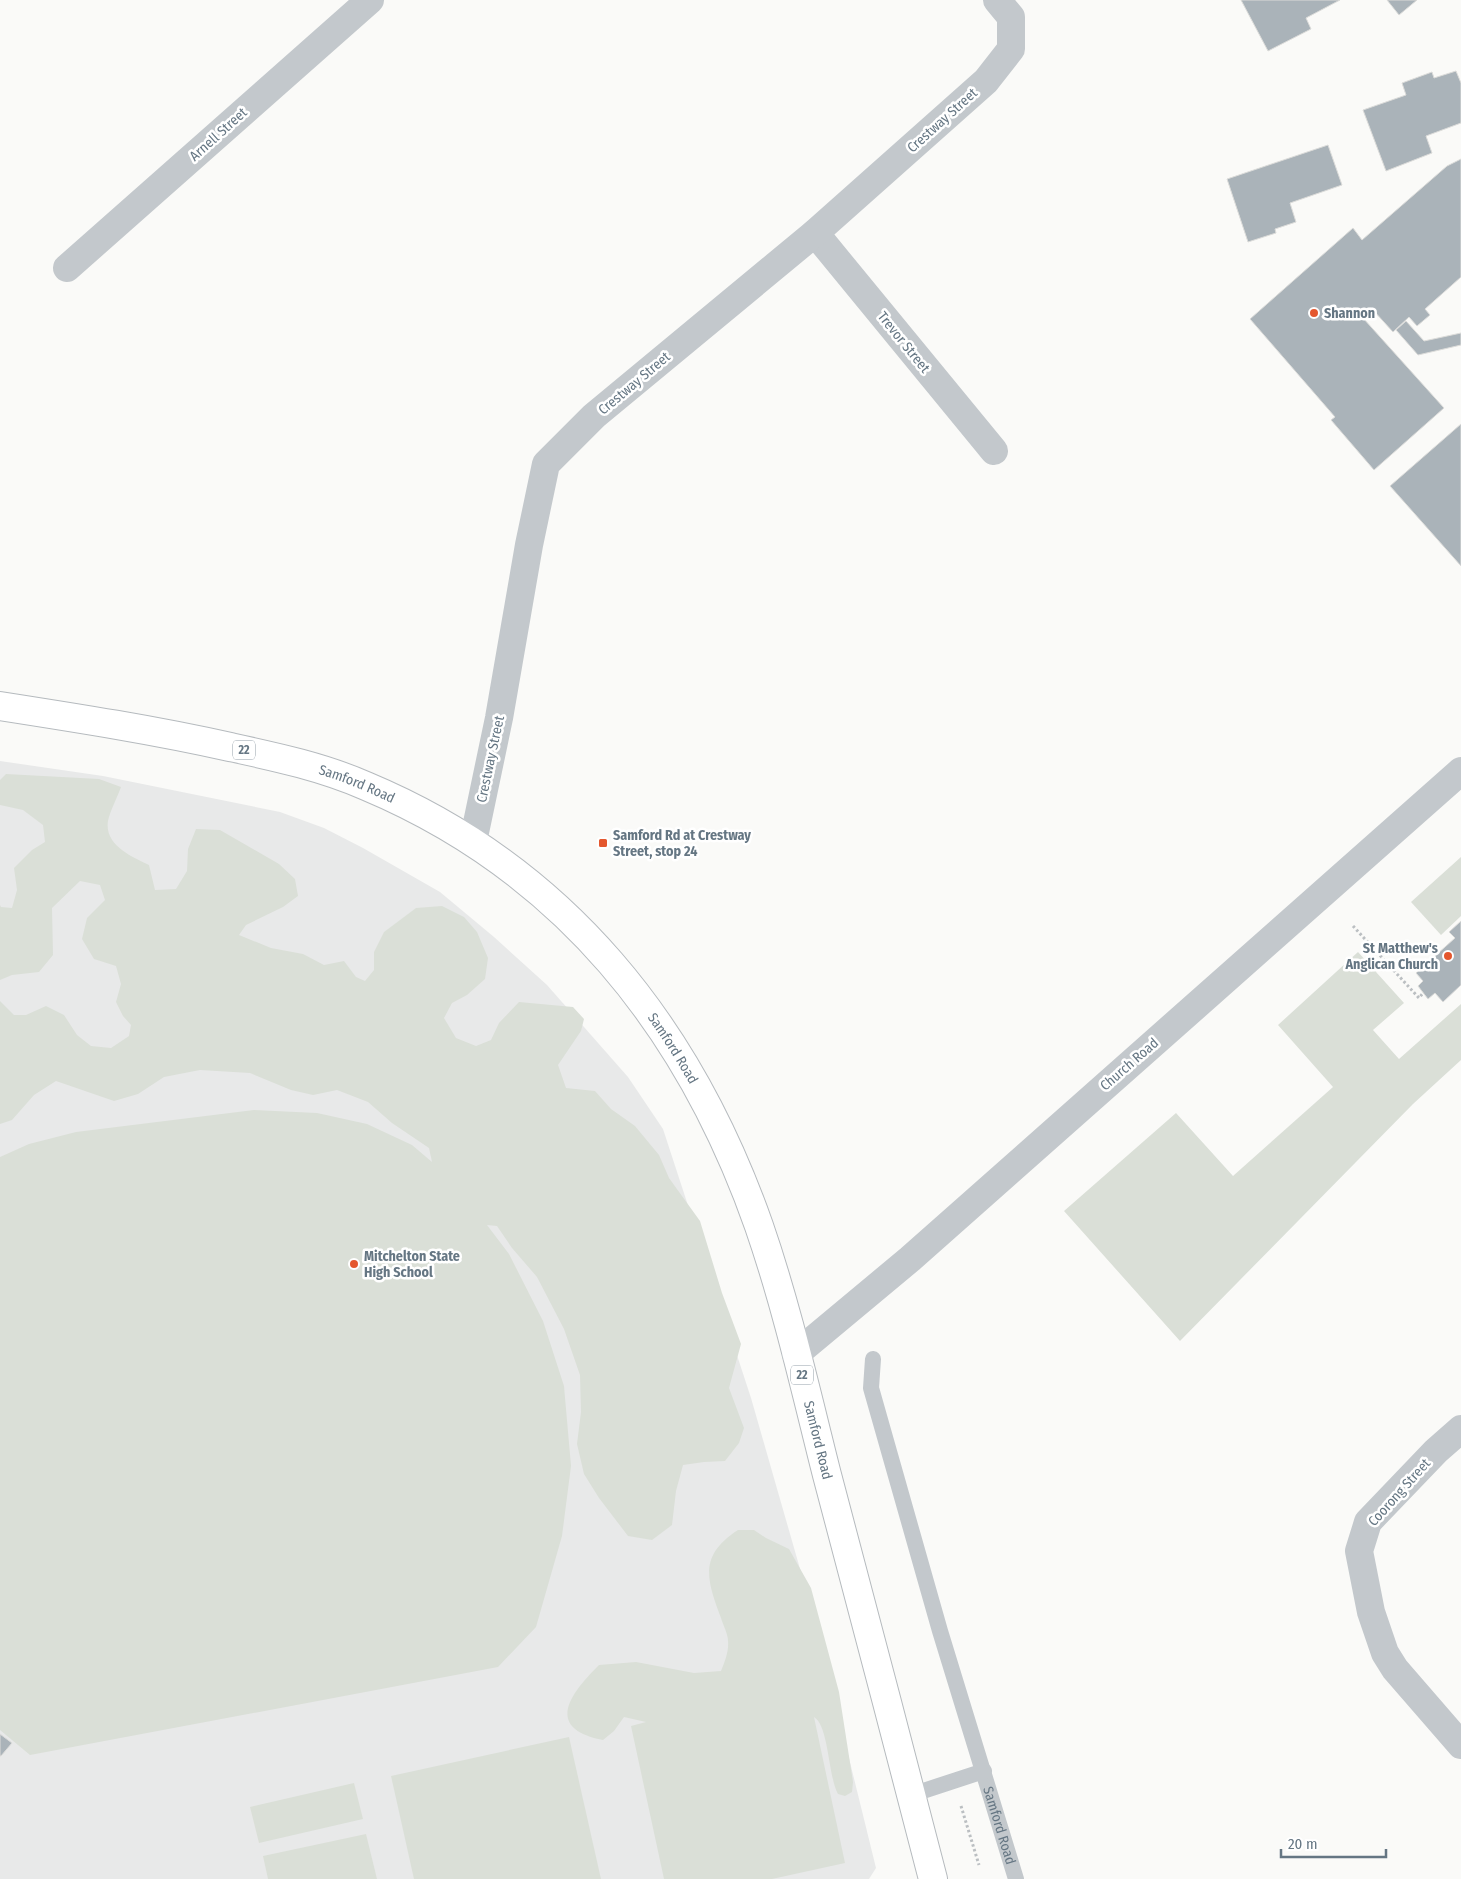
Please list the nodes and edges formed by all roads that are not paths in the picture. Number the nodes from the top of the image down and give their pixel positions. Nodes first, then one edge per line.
1 (370, 0) edge
2 (997, 0) edge
3 (815, 233) junction
4 (67, 268) dead end
5 (994, 451) dead end
6 (0, 706) edge
7 (1461, 771) edge
8 (473, 842) junction
9 (796, 1354) junction
10 (872, 1359) dead end
11 (1461, 1429) edge
12 (1461, 1745) edge
13 (984, 1771) junction
14 (911, 1795) junction
15 (933, 1879) edge
16 (1016, 1879) edge

1 - 4 street, Arnell Street
2 - 3 street, Crestway Street
3 - 5 street, Trevor Street
3 - 8 street, Crestway Street
6 - 8 main road, Samford Road / 22
7 - 9 street, Church Road
8 - 9 main road, Samford Road / 22
9 - 14 main road, Samford Road / 22
10 - 13 lane, Samford Road
11 - 12 street, Coorong Street
13 - 14 lane, Samford Road
13 - 16 lane, Samford Road
14 - 15 main road, Samford Road / 22

